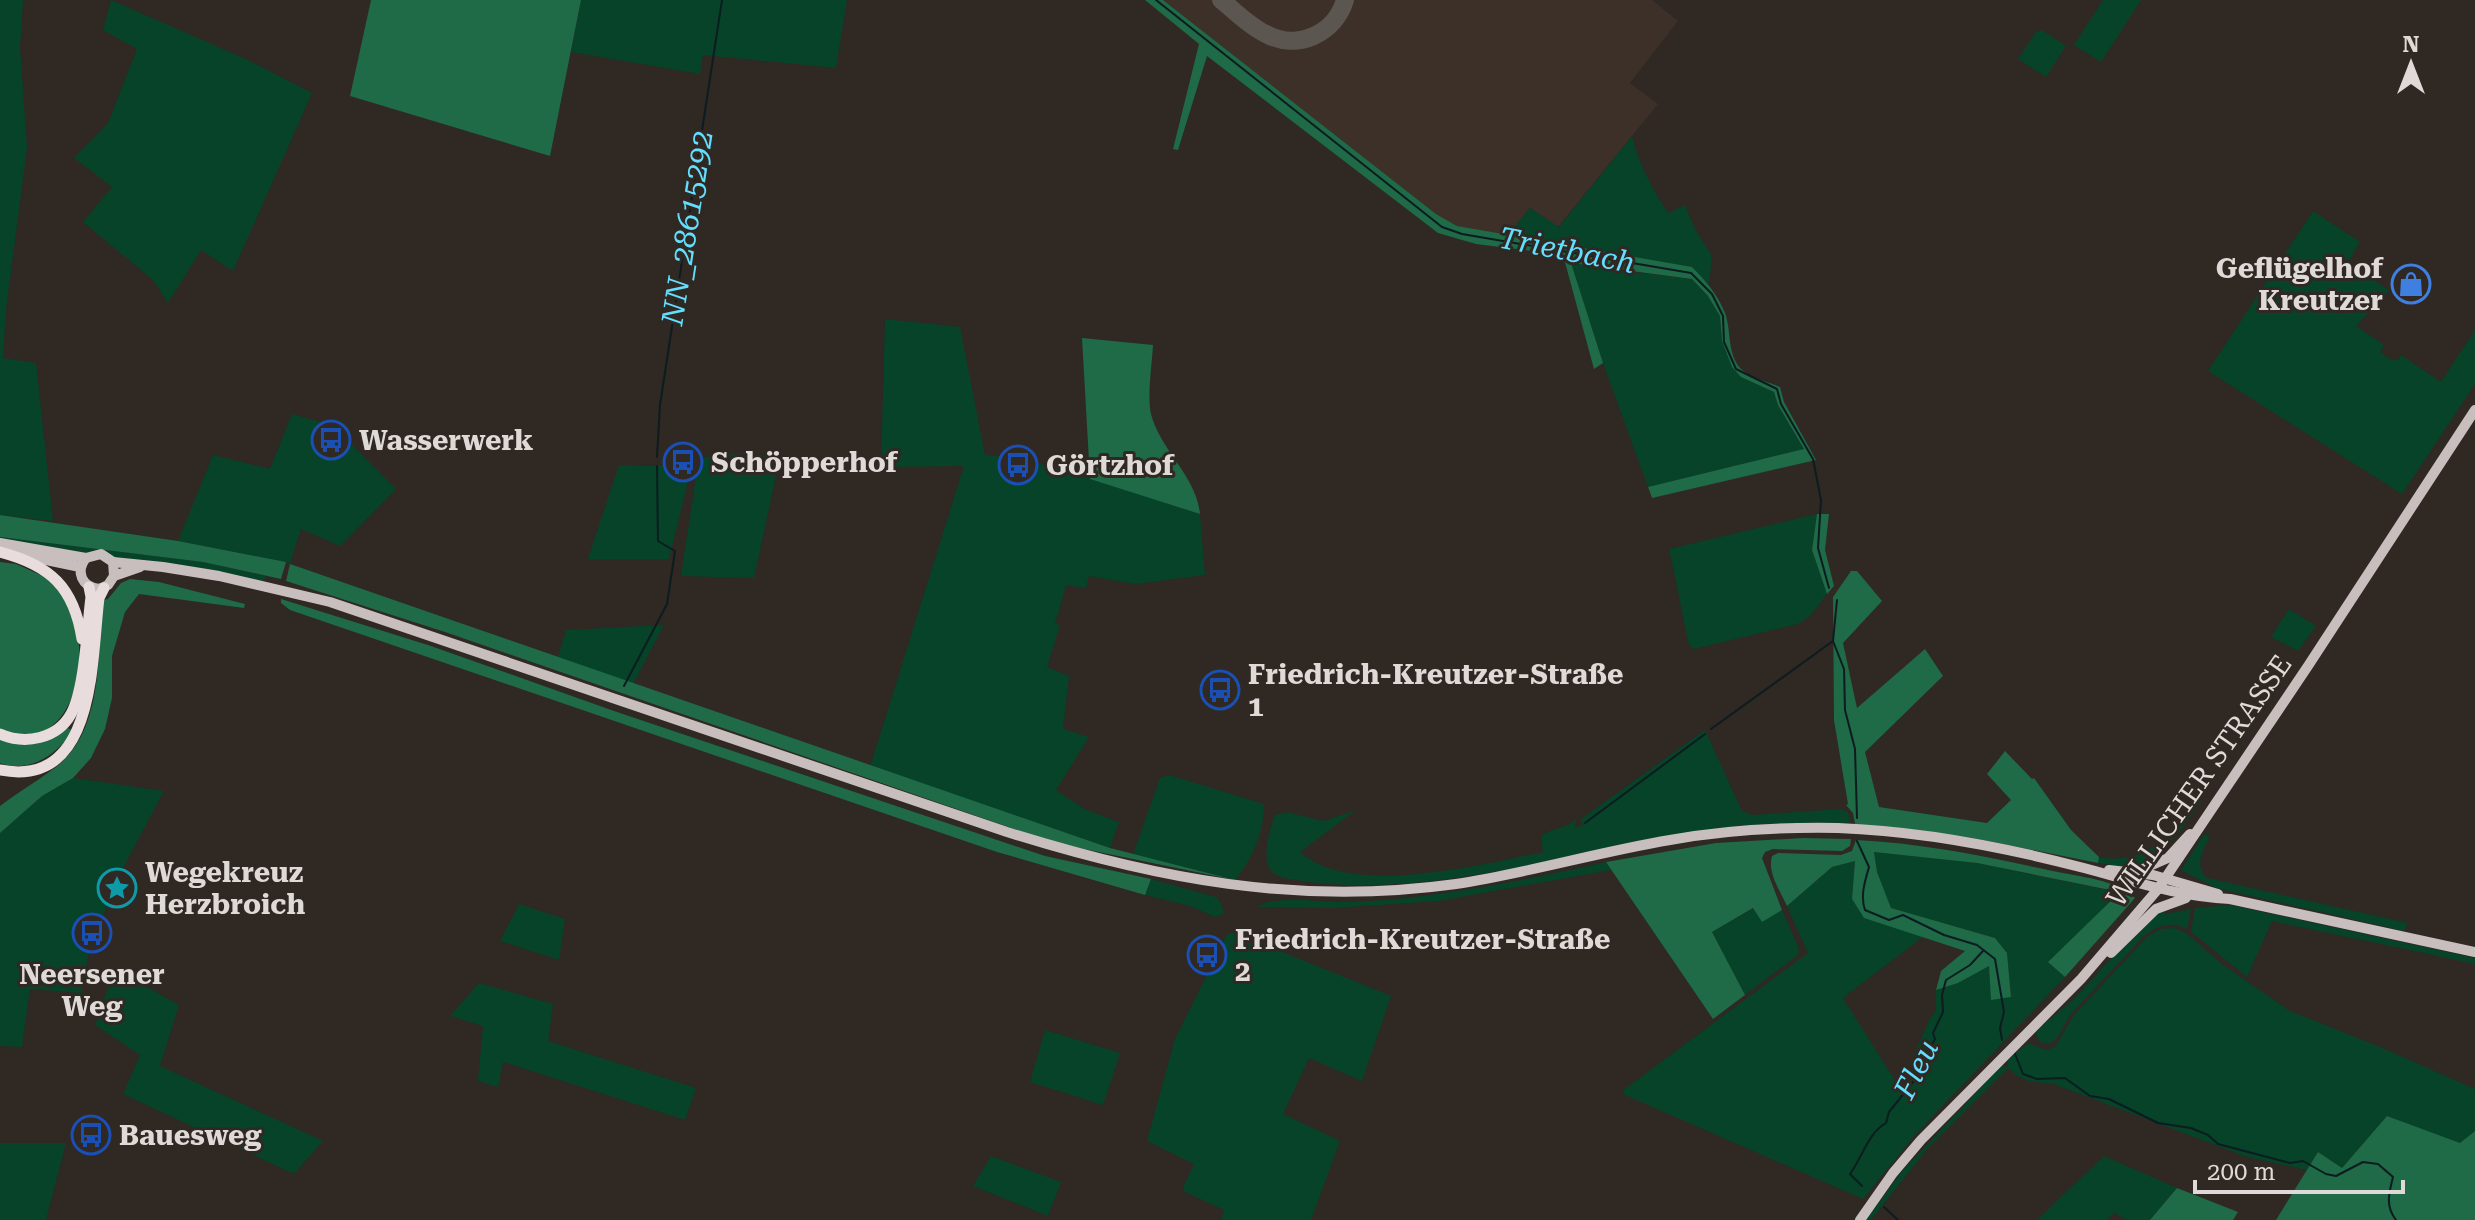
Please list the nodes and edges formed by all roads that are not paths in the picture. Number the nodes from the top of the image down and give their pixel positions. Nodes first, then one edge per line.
1 (2475, 410) edge
2 (0, 543) edge
3 (0, 552) edge
4 (83, 562) junction
5 (113, 562) junction
6 (150, 566) junction
7 (114, 576) junction
8 (89, 587) junction
9 (104, 588) junction
10 (84, 652) junction
11 (0, 734) edge
12 (0, 770) edge
13 (2212, 808) junction
14 (2083, 868) junction
15 (2133, 872) junction
16 (2162, 884) junction
17 (2191, 897) junction
18 (2230, 899) junction
19 (2475, 952) edge
20 (2098, 960) junction
21 (1860, 1220) edge

1 - 13 main road, WILLICHER STRASSE
2 - 4 main road
3 - 4 main road
3 - 10 highway
4 - 5 main road
4 - 8 main road
5 - 6 main road
5 - 7 main road
6 - 7 main road
6 - 14 main road
7 - 9 main road
8 - 9 main road
8 - 10 highway
9 - 12 highway
10 - 11 highway
13 - 15 main road
13 - 16 main road, WILLICHER STRASSE
14 - 15 main road
14 - 16 main road
15 - 16 main road
16 - 17 main road
16 - 18 main road
16 - 20 main road, WILLICHER STRASSE
17 - 18 main road
17 - 20 main road
18 - 19 main road
20 - 21 main road, WILLICHER STRASSE

